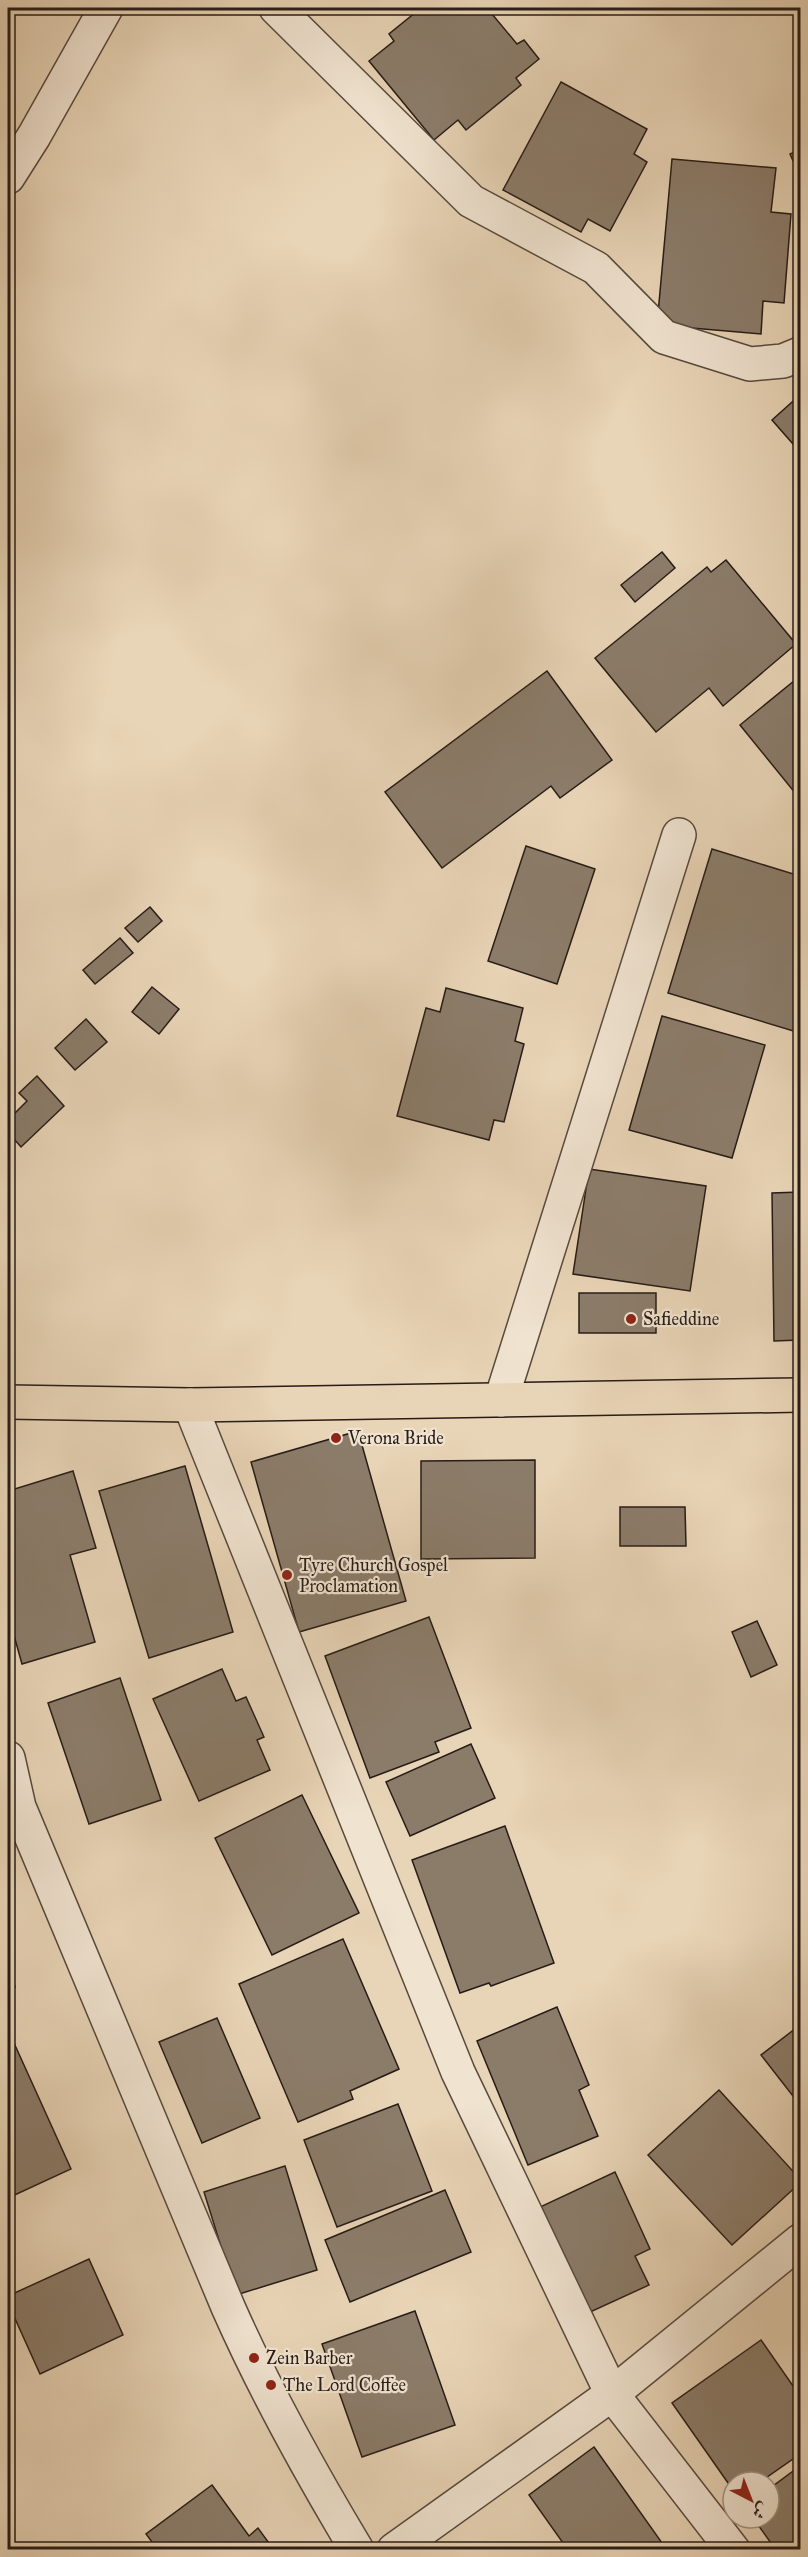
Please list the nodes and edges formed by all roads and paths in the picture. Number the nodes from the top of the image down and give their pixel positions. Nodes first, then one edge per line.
1 (106, 8) edge
2 (276, 8) edge
3 (8, 177) edge
4 (801, 354) edge
5 (679, 835) dead end
6 (801, 1395) edge
7 (501, 1400) junction
8 (8, 1402) edge
9 (190, 1405) junction
10 (8, 1758) edge
11 (13, 1810) edge
12 (801, 2241) edge
13 (612, 2394) junction
14 (357, 2550) edge
15 (394, 2550) edge
16 (733, 2550) edge

1 - 3 street
2 - 4 street
5 - 7 street
6 - 7 main road
7 - 9 main road
8 - 9 main road
9 - 13 street
10 - 11 street
11 - 14 street
12 - 13 street
13 - 15 street
13 - 16 street

